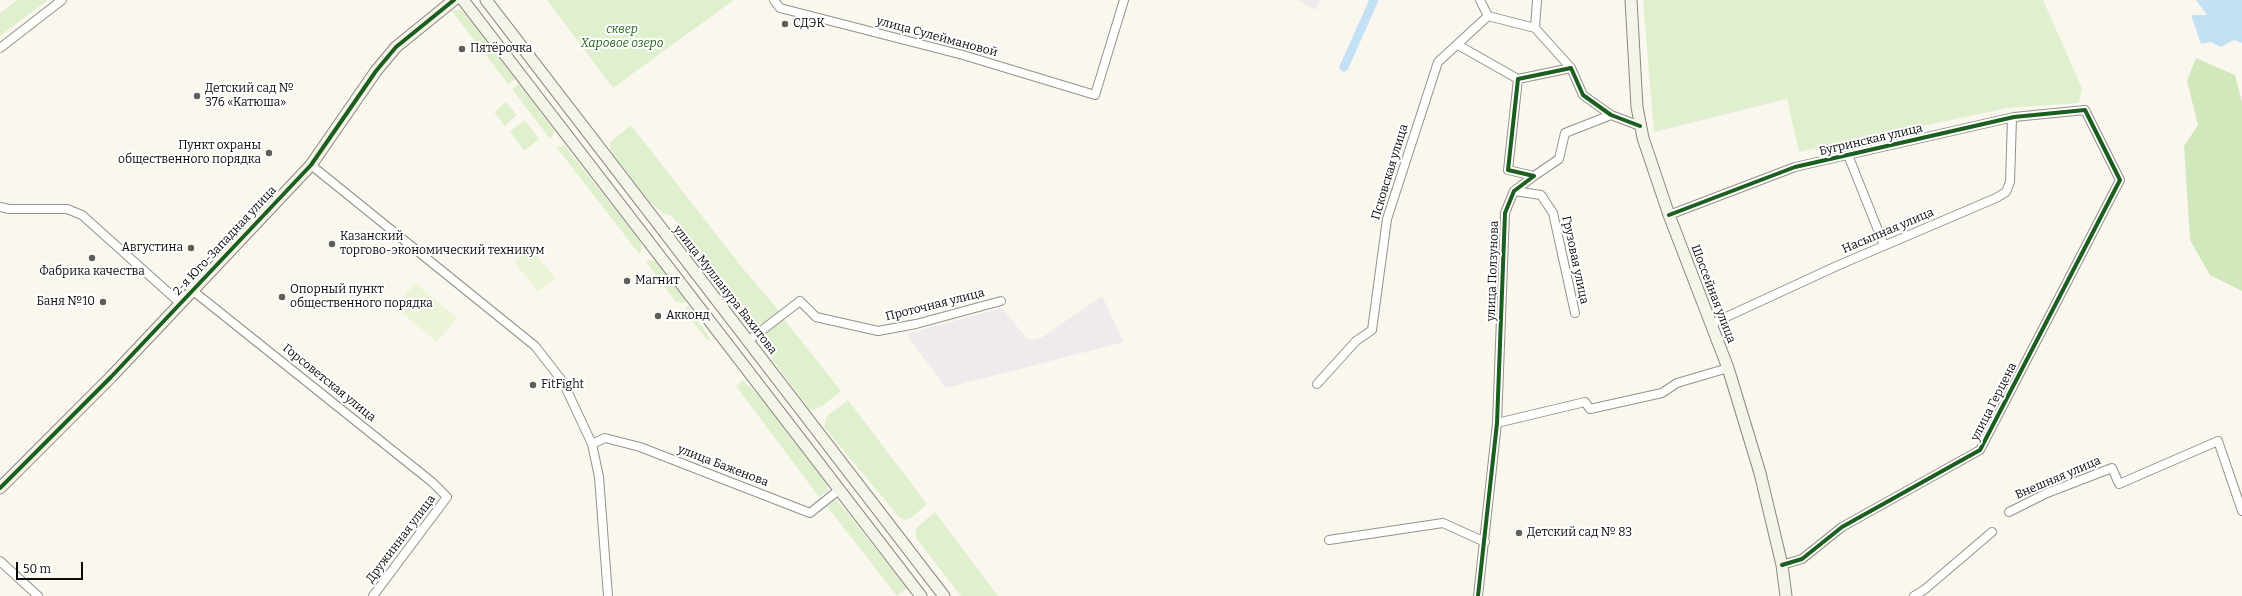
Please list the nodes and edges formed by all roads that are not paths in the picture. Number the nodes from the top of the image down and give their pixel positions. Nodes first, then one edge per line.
1 (62, 0) edge
2 (454, 0) edge
3 (463, 0) edge
4 (486, 0) edge
5 (774, 0) edge
6 (1124, 0) edge
7 (1480, 0) edge
8 (1537, 0) edge
9 (1631, 0) edge
10 (1488, 16) junction
11 (1535, 28) junction
12 (1458, 45) junction
13 (0, 48) edge
14 (1571, 68) junction
15 (1518, 79) junction
16 (1611, 115) junction
17 (2012, 118) junction
18 (1640, 126) junction
19 (1848, 155) junction
20 (311, 165) junction
21 (1534, 176) junction
22 (2120, 180) joint
23 (1514, 191) junction
24 (0, 207) edge
25 (1669, 215) junction
26 (1884, 245) junction
27 (192, 290) junction
28 (1001, 301) dead end
29 (180, 303) junction
30 (1574, 313) dead end
31 (1711, 324) junction
32 (748, 341) junction
33 (1728, 368) junction
34 (1317, 384) dead end
35 (1497, 423) junction
36 (592, 444) junction
37 (0, 488) edge
38 (840, 489) junction
39 (447, 498) joint
40 (2242, 511) edge
41 (2009, 512) dead end
42 (1992, 532) dead end
43 (1329, 540) dead end
44 (1485, 542) junction
45 (0, 561) edge
46 (1782, 565) junction
47 (38, 596) edge
48 (373, 596) edge
49 (608, 596) edge
50 (921, 596) edge
51 (944, 596) edge
52 (1478, 596) edge
53 (1786, 596) edge
54 (1914, 596) edge

1 - 13 street
2 - 20 main road, 2-я Юго-Западная улица
3 - 38 main road
4 - 32 main road, улица Мулланура Вахитова
5 - 6 street, улица Сулеймановой
7 - 10 street
8 - 11 street
9 - 18 main road, Шоссейная улица
10 - 11 street
10 - 12 street, Псковская улица
11 - 14 street
12 - 15 street
12 - 34 street, Псковская улица
14 - 15 street
14 - 16 street
15 - 21 street
16 - 18 street
16 - 21 street
17 - 19 street, Бугринская улица
17 - 22 street, Бугринская улица
17 - 26 street, Насыпная улица
18 - 25 main road, Шоссейная улица
19 - 25 street, Бугринская улица
19 - 26 street
20 - 27 main road, 2-я Юго-Западная улица
20 - 36 street
21 - 23 street
22 - 46 street, улица Герцена
23 - 30 street, Грузовая улица
23 - 35 street, улица Ползунова
24 - 29 street
25 - 31 main road, Шоссейная улица
26 - 31 street, Насыпная улица
27 - 29 main road, 2-я Юго-Западная улица
27 - 39 street, Горсоветская улица
28 - 32 street, Проточная улица
29 - 37 main road, 2-я Юго-Западная улица
31 - 33 main road, Шоссейная улица
32 - 51 main road, улица Мулланура Вахитова
33 - 35 street
33 - 46 main road, Шоссейная улица
35 - 44 street, улица Ползунова
36 - 38 street, улица Баженова
36 - 49 street
38 - 50 main road
39 - 48 street, Дружинная улица
40 - 41 street, Внешняя улица
42 - 54 street
43 - 44 street
44 - 52 street, улица Ползунова
45 - 47 street
46 - 53 main road, Шоссейная улица

